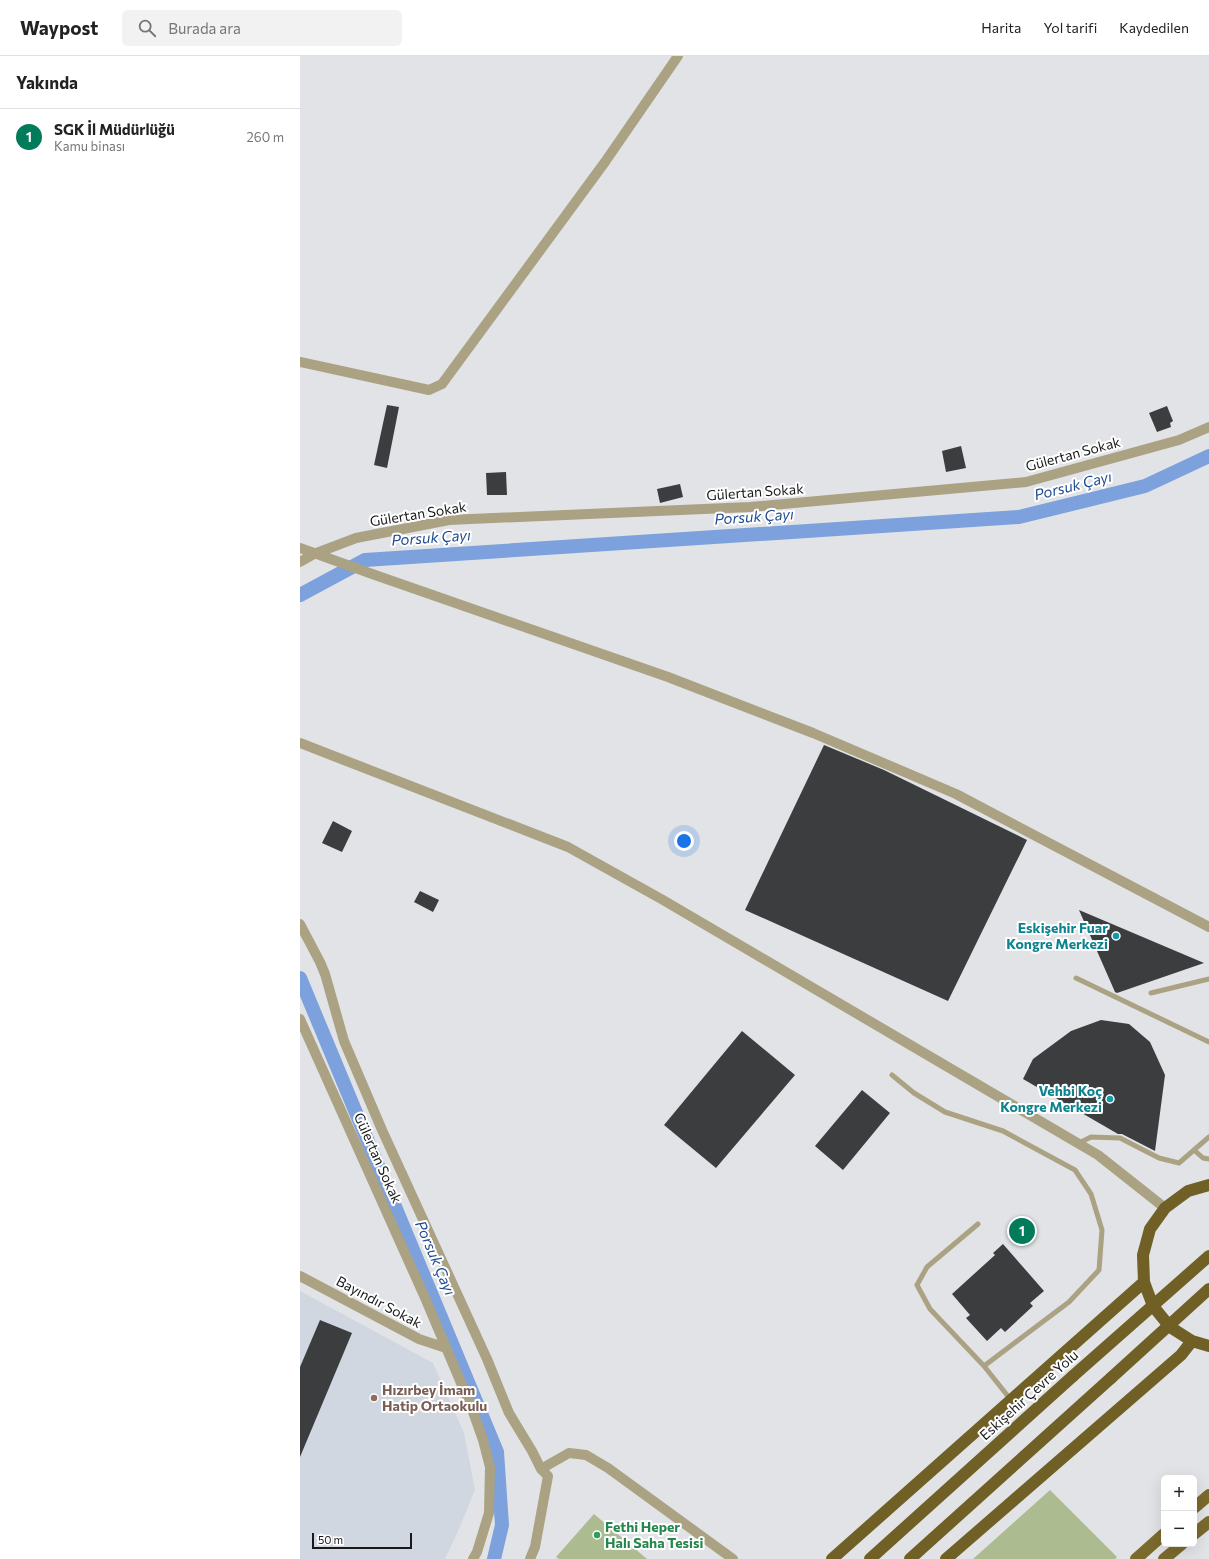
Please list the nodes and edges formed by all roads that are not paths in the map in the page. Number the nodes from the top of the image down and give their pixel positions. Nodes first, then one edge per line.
1 (678, 56) edge
2 (300, 362) edge
3 (1209, 427) edge
4 (300, 548) edge
5 (314, 554) junction
6 (300, 562) edge
7 (300, 743) edge
8 (300, 924) edge
9 (1209, 927) edge
10 (1076, 978) dead end
11 (1209, 979) edge
12 (1151, 993) dead end
13 (300, 1019) edge
14 (1209, 1042) edge
15 (892, 1075) dead end
16 (1209, 1137) edge
17 (1079, 1143) junction
18 (1194, 1150) junction
19 (1209, 1159) edge
20 (1209, 1185) edge
21 (1165, 1208) junction
22 (978, 1224) dead end
23 (1209, 1256) edge
24 (300, 1276) edge
25 (1144, 1282) junction
26 (1209, 1289) edge
27 (1192, 1341) junction
28 (1209, 1346) edge
29 (446, 1348) junction
30 (984, 1366) junction
31 (1011, 1400) junction
32 (541, 1469) junction
33 (1209, 1495) edge
34 (1197, 1505) edge
35 (1209, 1522) edge
36 (1197, 1532) edge
37 (1161, 1537) edge
38 (1178, 1547) edge
39 (473, 1559) edge
40 (530, 1559) edge
41 (733, 1559) edge
42 (832, 1559) edge
43 (870, 1559) edge
44 (910, 1559) edge
45 (946, 1559) edge
46 (1136, 1559) edge
47 (1164, 1559) edge

1 - 2 street
3 - 5 street, Gülertan Sokak
4 - 5 street
5 - 6 street, Gülertan Sokak
5 - 9 street
7 - 17 street
8 - 32 street
10 - 14 lane
11 - 12 lane
13 - 29 street, Gülertan Sokak
15 - 30 lane
16 - 18 lane
17 - 18 lane
17 - 21 street
18 - 19 lane
20 - 21 highway
21 - 25 highway
22 - 30 lane
23 - 43 highway, Eskişehir Çevre Yolu, bridge
24 - 29 street, Bayındır Sokak
25 - 27 highway
25 - 31 highway
26 - 44 highway, bridge
27 - 28 highway
27 - 45 highway
29 - 39 street, Gülertan Sokak
30 - 31 lane
31 - 42 highway
32 - 40 street
32 - 41 street
33 - 34 main road
35 - 36 main road
37 - 46 main road
38 - 47 main road

